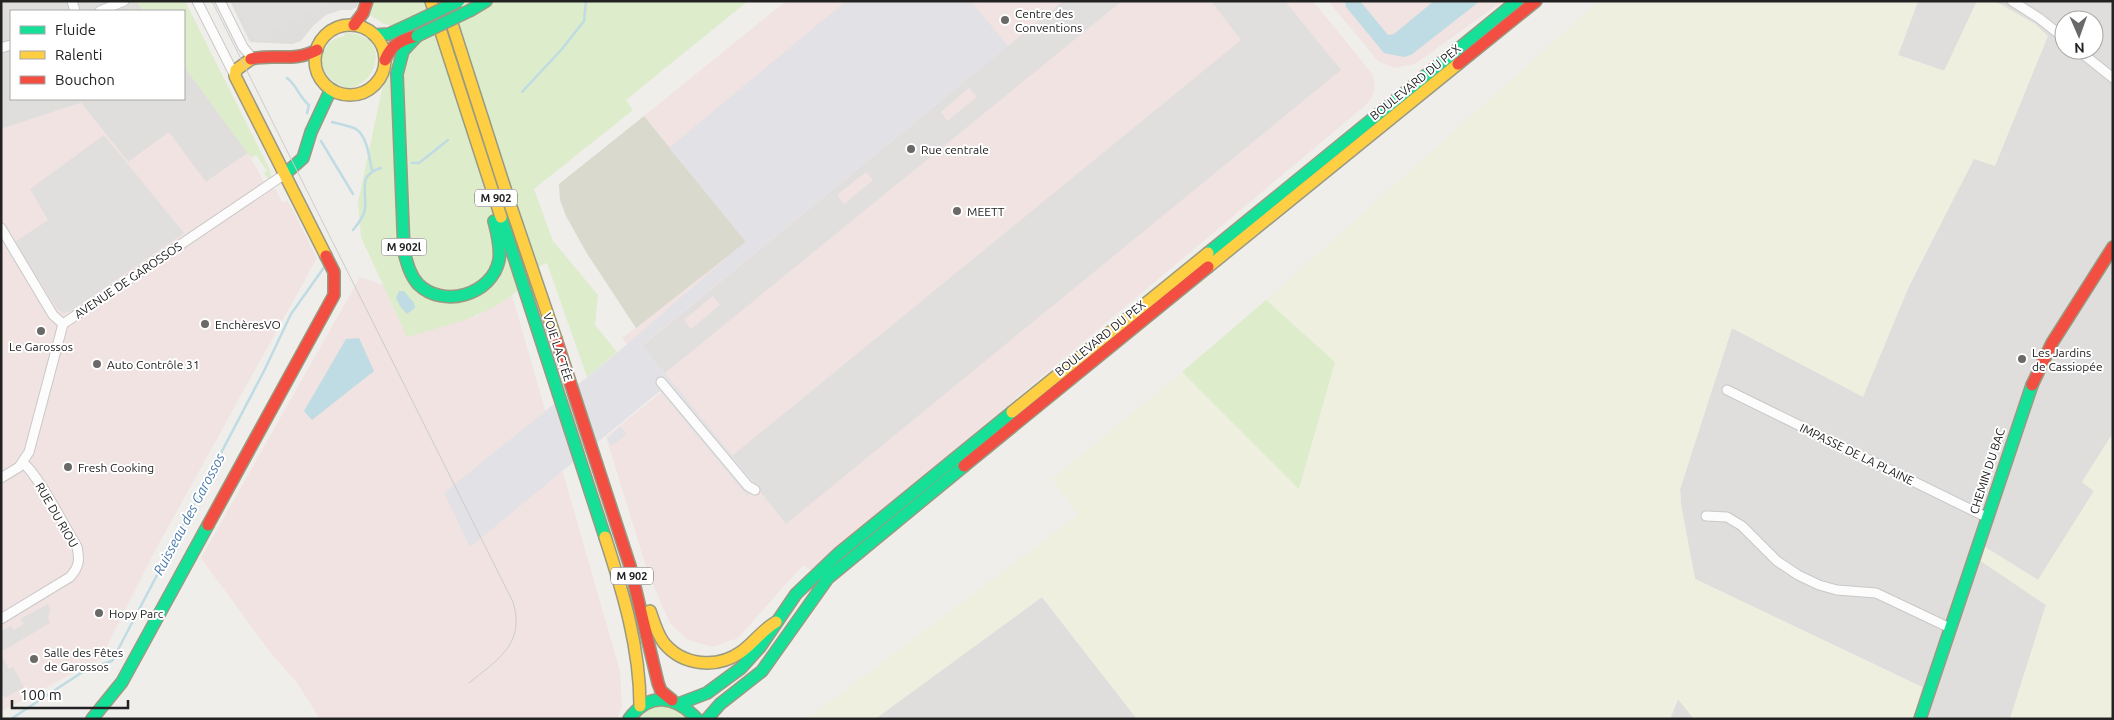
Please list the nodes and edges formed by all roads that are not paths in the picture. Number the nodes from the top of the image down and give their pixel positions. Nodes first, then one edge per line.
1 (124, 1) edge
2 (197, 1) edge
3 (220, 1) edge
4 (367, 1) edge
5 (430, 1) edge
6 (444, 1) edge
7 (459, 1) edge
8 (486, 1) edge
9 (1517, 1) edge
10 (1536, 1) edge
11 (2012, 1) edge
12 (102, 10) edge
13 (354, 25) junction
14 (2054, 30) edge
15 (374, 35) junction
16 (417, 36) junction
17 (317, 50) junction
18 (252, 58) junction
19 (385, 60) junction
20 (2090, 60) edge
21 (235, 76) junction
22 (2113, 78) edge
23 (331, 90) junction
24 (285, 174) junction
25 (493, 188) junction
26 (1, 228) edge
27 (2113, 247) edge
28 (63, 324) junction
29 (661, 382) dead end
30 (1727, 390) dead end
31 (23, 463) junction
32 (1, 478) edge
33 (755, 490) dead end
34 (612, 511) junction
35 (1706, 516) dead end
36 (1986, 517) junction
37 (1, 619) edge
38 (776, 622) junction
39 (1950, 628) junction
40 (676, 702) junction
41 (640, 706) junction
42 (92, 719) edge
43 (629, 719) edge
44 (697, 719) edge
45 (707, 719) edge
46 (1920, 719) edge

1 - 12 street
2 - 21 street
3 - 18 street
4 - 13 main road
5 - 25 main road, VOIE LACTÉE / M 902
6 - 34 main road, VOIE LACTÉE / M 902
7 - 15 main road, bridge
8 - 16 main road, bridge
9 - 38 main road, BOULEVARD DU PEX
10 - 45 main road, BOULEVARD DU PEX
11 - 14 street
13 - 15 main road
13 - 17 main road
15 - 19 main road
16 - 19 main road
16 - 25 main road, M 902l
17 - 18 main road
17 - 23 main road
18 - 21 main road
19 - 23 main road
20 - 22 street
21 - 24 main road
23 - 24 main road
24 - 28 street, AVENUE DE GAROSSOS
24 - 42 main road
25 - 41 main road, VOIE LACTÉE / M 902
26 - 28 street
27 - 36 main road, CHEMIN DU BAC
28 - 31 street, AVENUE DE GAROSSOS
29 - 33 street
30 - 36 street, IMPASSE DE LA PLAINE
31 - 32 street
31 - 37 street, RUE DU RIOU
34 - 38 main road
34 - 40 main road, VOIE LACTÉE / M 902
35 - 39 street
36 - 39 main road, CHEMIN DU BAC
38 - 40 main road, BOULEVARD DU PEX
39 - 46 main road, CHEMIN DU BAC
40 - 41 main road, BOULEVARD DU PEX
40 - 44 main road, VOIE LACTÉE
41 - 43 main road

